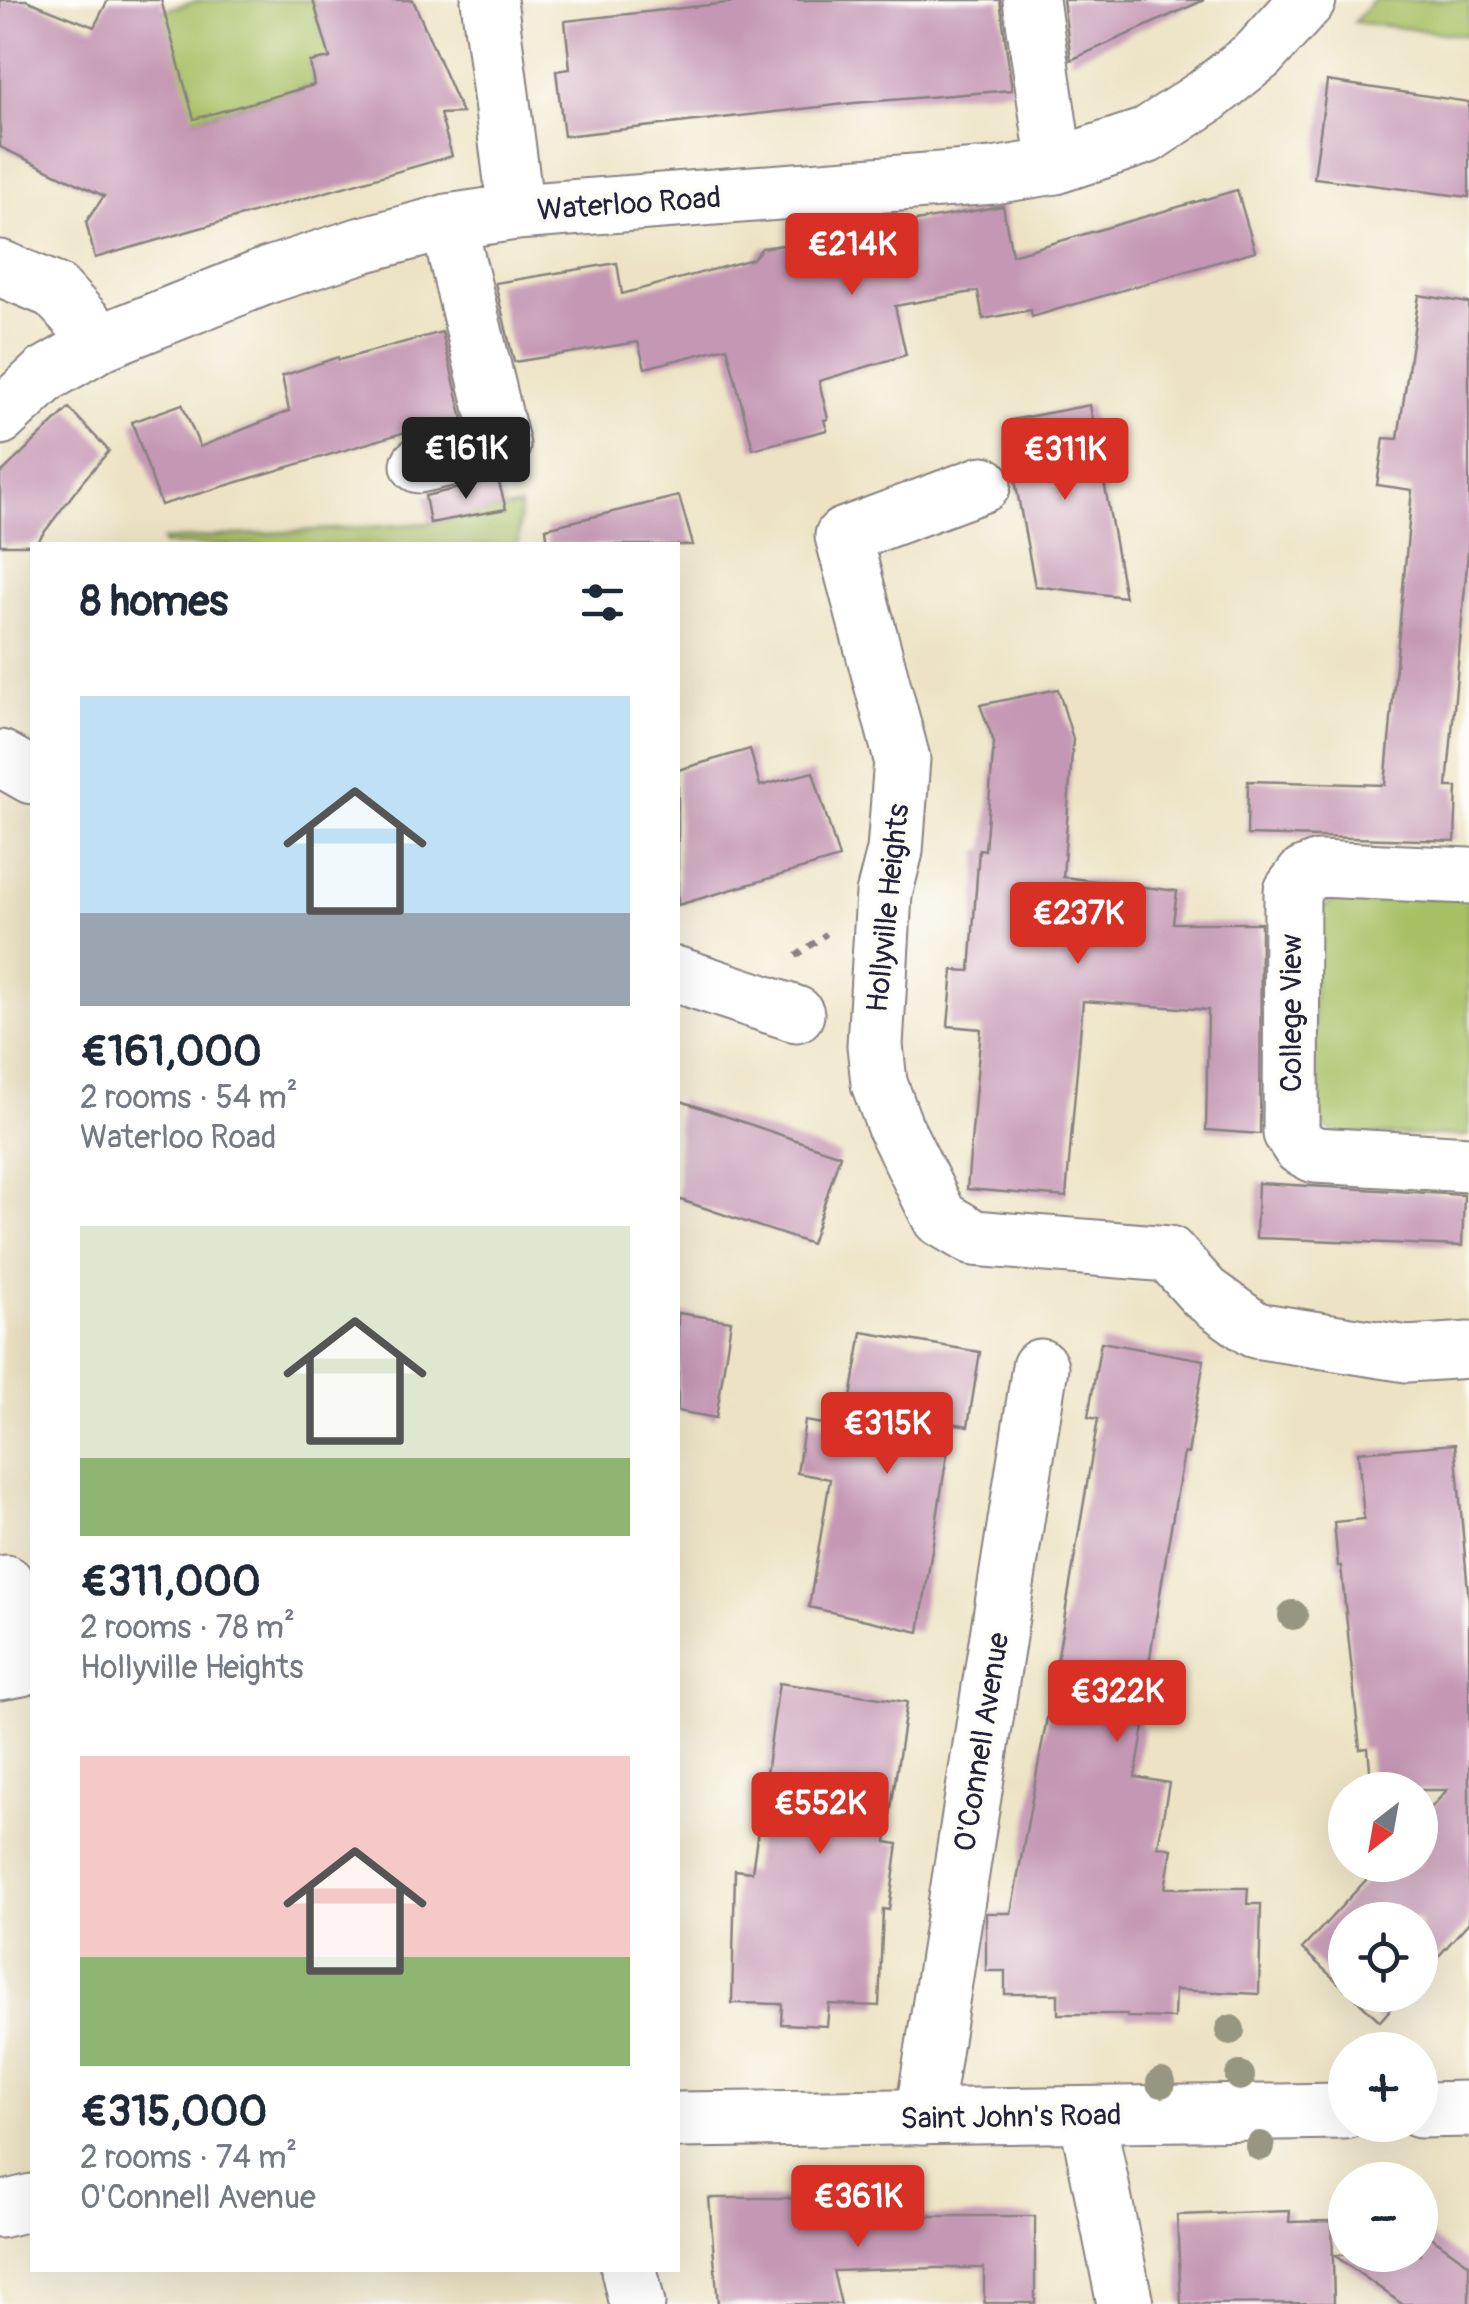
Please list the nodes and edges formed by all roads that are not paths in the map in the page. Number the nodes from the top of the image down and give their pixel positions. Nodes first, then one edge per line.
1 (490, 0) edge
2 (1031, 0) edge
3 (1308, 0) edge
4 (1056, 166) junction
5 (516, 212) junction
6 (448, 222) junction
7 (0, 268) edge
8 (102, 342) junction
9 (0, 417) edge
10 (419, 465) dead end
11 (983, 484) dead end
12 (0, 758) edge
13 (30, 775) edge
14 (1469, 876) edge
15 (680, 975) edge
16 (782, 1010) road end
17 (1469, 1164) edge
18 (1469, 1350) edge
19 (1040, 1367) dead end
20 (6, 1583) dead end
21 (0, 1672) edge
22 (1469, 2109) edge
23 (1438, 2110) edge
24 (1328, 2111) edge
25 (1087, 2116) junction
26 (923, 2118) junction
27 (680, 2120) edge
28 (30, 2202) edge
29 (0, 2210) edge
30 (629, 2272) edge
31 (637, 2304) edge
32 (1125, 2304) edge

1 - 5 street
2 - 4 street
3 - 4 street, Waterloo Road
4 - 5 street, Waterloo Road
5 - 6 street, Waterloo Road
6 - 8 street, Waterloo Road
6 - 10 street
7 - 8 street
8 - 9 street, Waterloo Road
11 - 18 street, Hollyville Heights
12 - 13 street
14 - 17 street, College View
15 - 16 street
19 - 26 street, O'Connell Avenue
20 - 21 street
22 - 23 street
24 - 25 street, Saint John's Road
25 - 26 street, Saint John's Road
25 - 32 street
26 - 27 street, Saint John's Road
28 - 29 street
30 - 31 street

